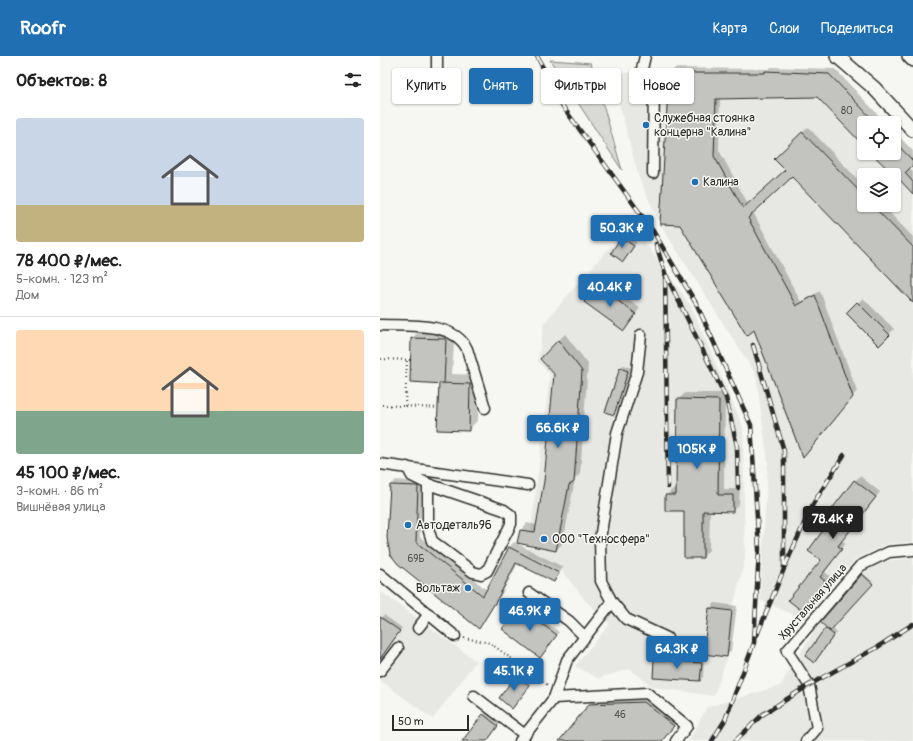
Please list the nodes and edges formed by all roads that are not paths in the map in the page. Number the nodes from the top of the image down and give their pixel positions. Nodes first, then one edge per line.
1 (437, 56) edge
2 (645, 56) edge
3 (837, 56) edge
4 (844, 56) edge
5 (909, 56) edge
6 (913, 60) edge
7 (437, 68) edge
8 (913, 117) edge
9 (913, 130) edge
10 (653, 173) dead end
11 (380, 325) edge
12 (642, 335) dead end
13 (485, 408) dead end
14 (380, 464) edge
15 (407, 467) junction
16 (428, 484) junction
17 (528, 485) dead end
18 (913, 550) edge
19 (380, 574) edge
20 (529, 593) dead end
21 (612, 602) junction
22 (429, 614) junction
23 (418, 628) dead end
24 (455, 636) road end
25 (585, 637) junction
26 (667, 638) dead end
27 (398, 648) dead end
28 (380, 671) edge
29 (555, 695) junction
30 (474, 696) dead end
31 (522, 738) edge
32 (676, 741) edge
33 (806, 741) edge

1 - 7 street
2 - 10 street
3 - 9 main road
4 - 8 main road
5 - 6 main road
11 - 13 street
12 - 21 street
14 - 15 street
15 - 16 street
15 - 17 street
16 - 16 street
18 - 33 street, Хрустальная улица
19 - 22 street
20 - 25 street
21 - 25 street
21 - 26 street
22 - 23 street
22 - 24 street
25 - 29 street
27 - 28 street
29 - 31 street
29 - 32 street
30 - 31 street

